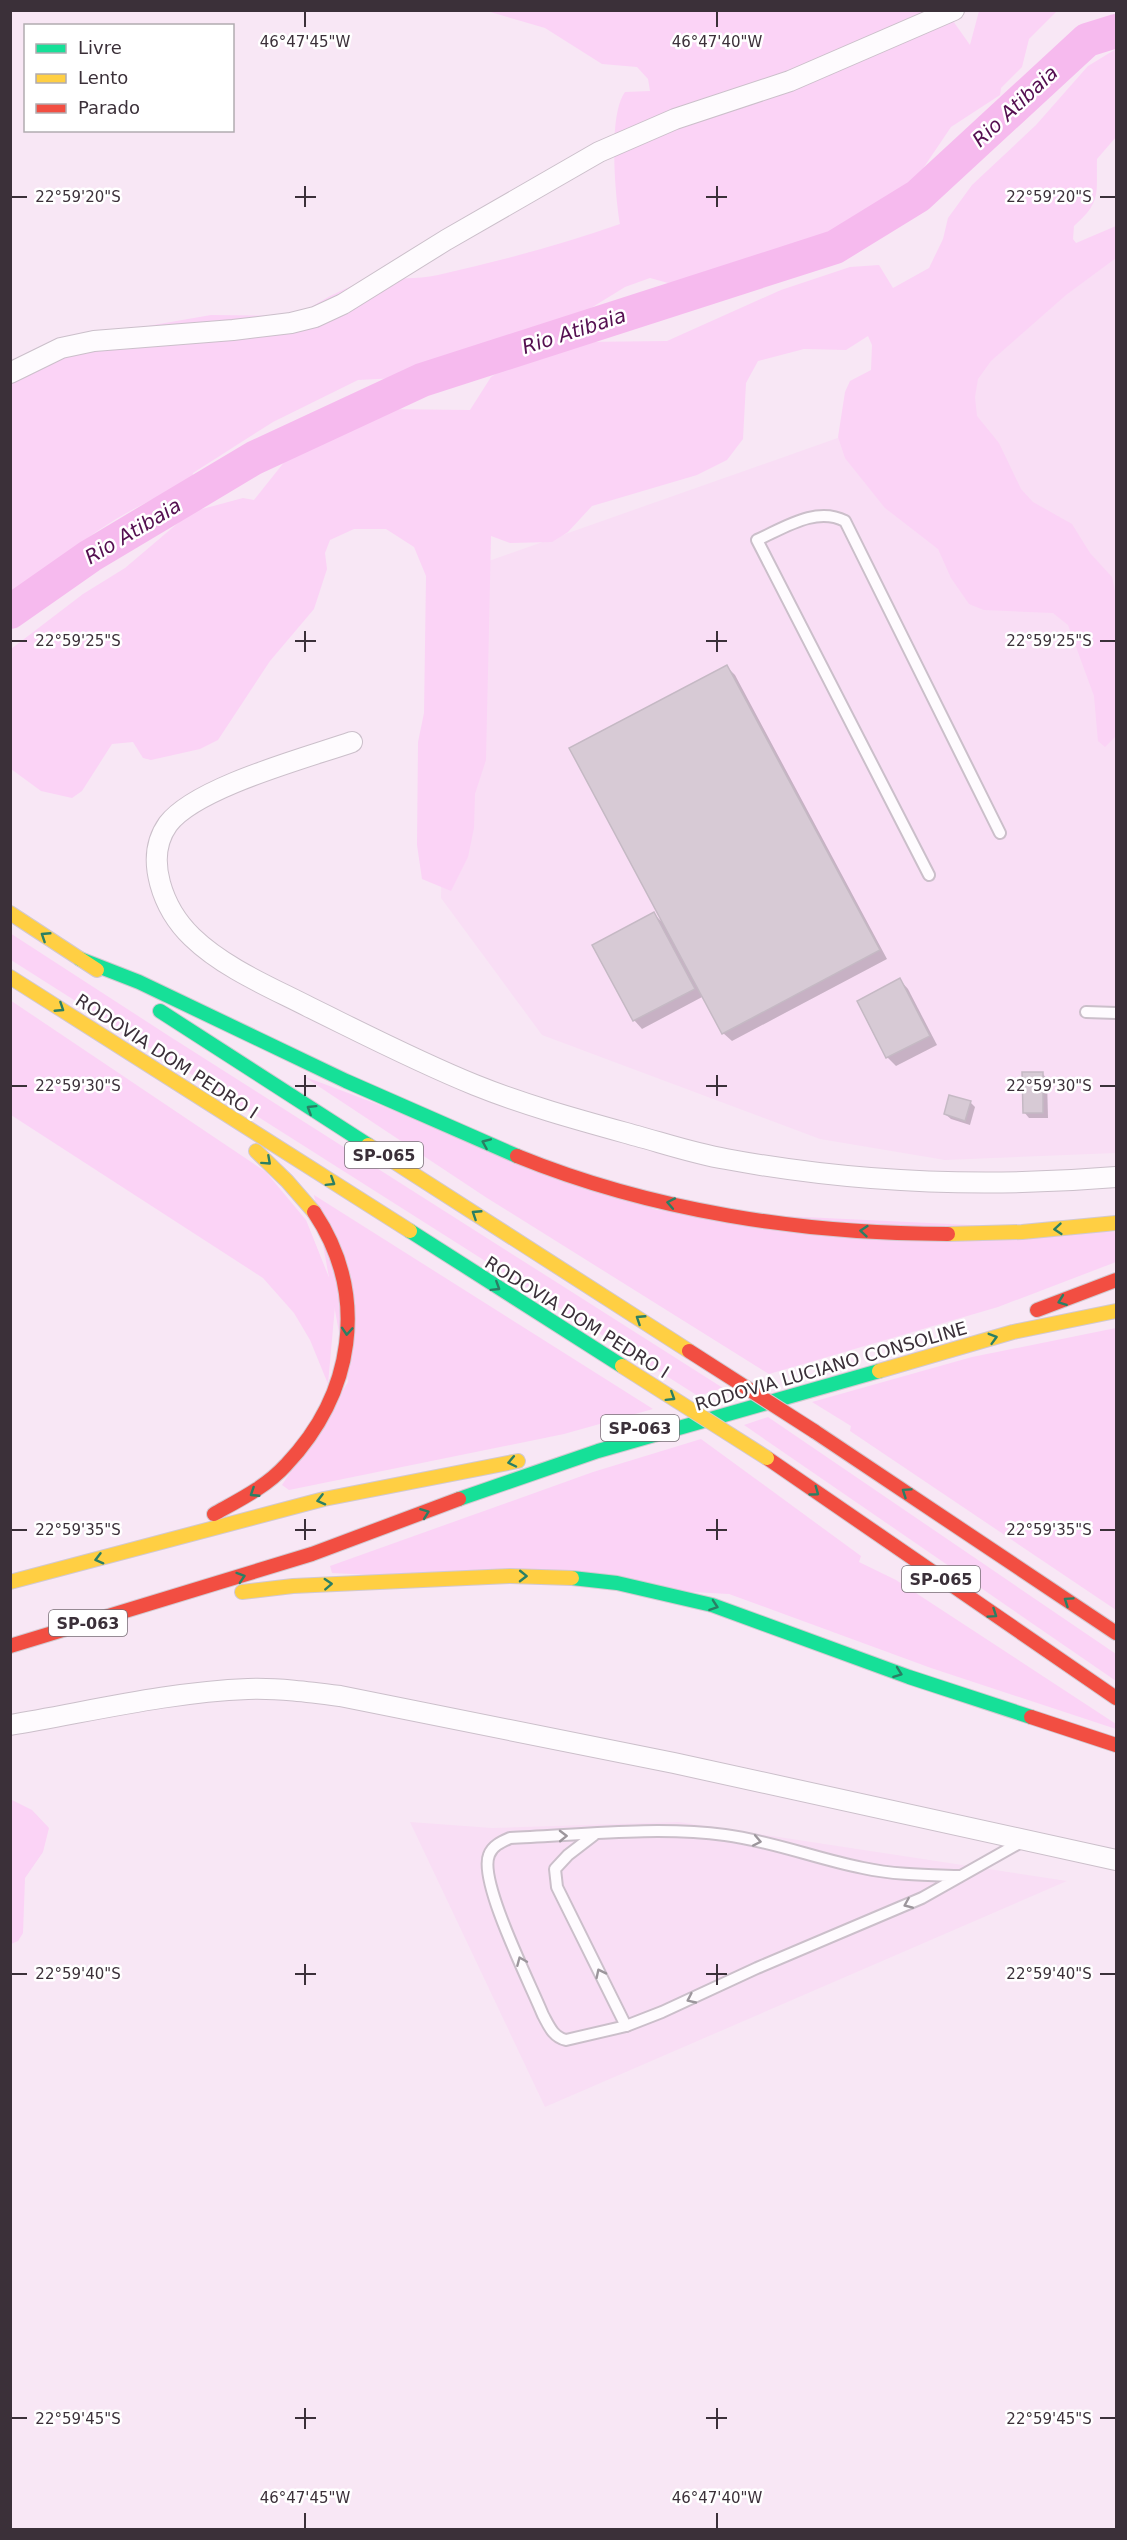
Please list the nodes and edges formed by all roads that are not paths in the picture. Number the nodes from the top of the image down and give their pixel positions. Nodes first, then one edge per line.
1 (954, 10) edge
2 (10, 373) edge
3 (352, 742) dead end
4 (1000, 833) dead end
5 (929, 875) dead end
6 (10, 913) edge
7 (80, 959) junction
8 (10, 977) edge
9 (1086, 1012) dead end
10 (1116, 1013) edge
11 (229, 1117) junction
12 (1116, 1177) edge
13 (1116, 1223) edge
14 (1116, 1280) edge
15 (1116, 1311) edge
16 (155, 1544) junction
17 (10, 1582) edge
18 (165, 1601) junction
19 (1116, 1633) edge
20 (10, 1646) edge
21 (1116, 1698) edge
22 (10, 1725) edge
23 (1116, 1745) edge
24 (594, 1835) junction
25 (1027, 1838) junction
26 (1116, 1860) edge
27 (959, 1876) junction
28 (626, 2026) junction

1 - 2 street
3 - 12 street
4 - 5 lane
7 -> 6 highway, RODOVIA DOM PEDRO I / SP-065
13 -> 7 highway
19 -> 7 highway, RODOVIA DOM PEDRO I / SP-065, bridge
8 -> 11 highway, RODOVIA DOM PEDRO I / SP-065
9 - 10 lane
11 -> 16 highway
11 -> 21 highway, RODOVIA DOM PEDRO I / SP-065, bridge
14 -> 16 highway, RODOVIA LUCIANO CONSOLINE / SP-063
18 -> 15 highway, RODOVIA LUCIANO CONSOLINE / SP-063
16 -> 17 highway, RODOVIA LUCIANO CONSOLINE / SP-063
18 - 20 highway, RODOVIA LUCIANO CONSOLINE / SP-063
18 -> 23 highway
22 - 25 street
24 -> 27 lane
28 -> 24 lane
28 -> 24 lane
25 - 26 street
25 - 27 lane
27 -> 28 lane

